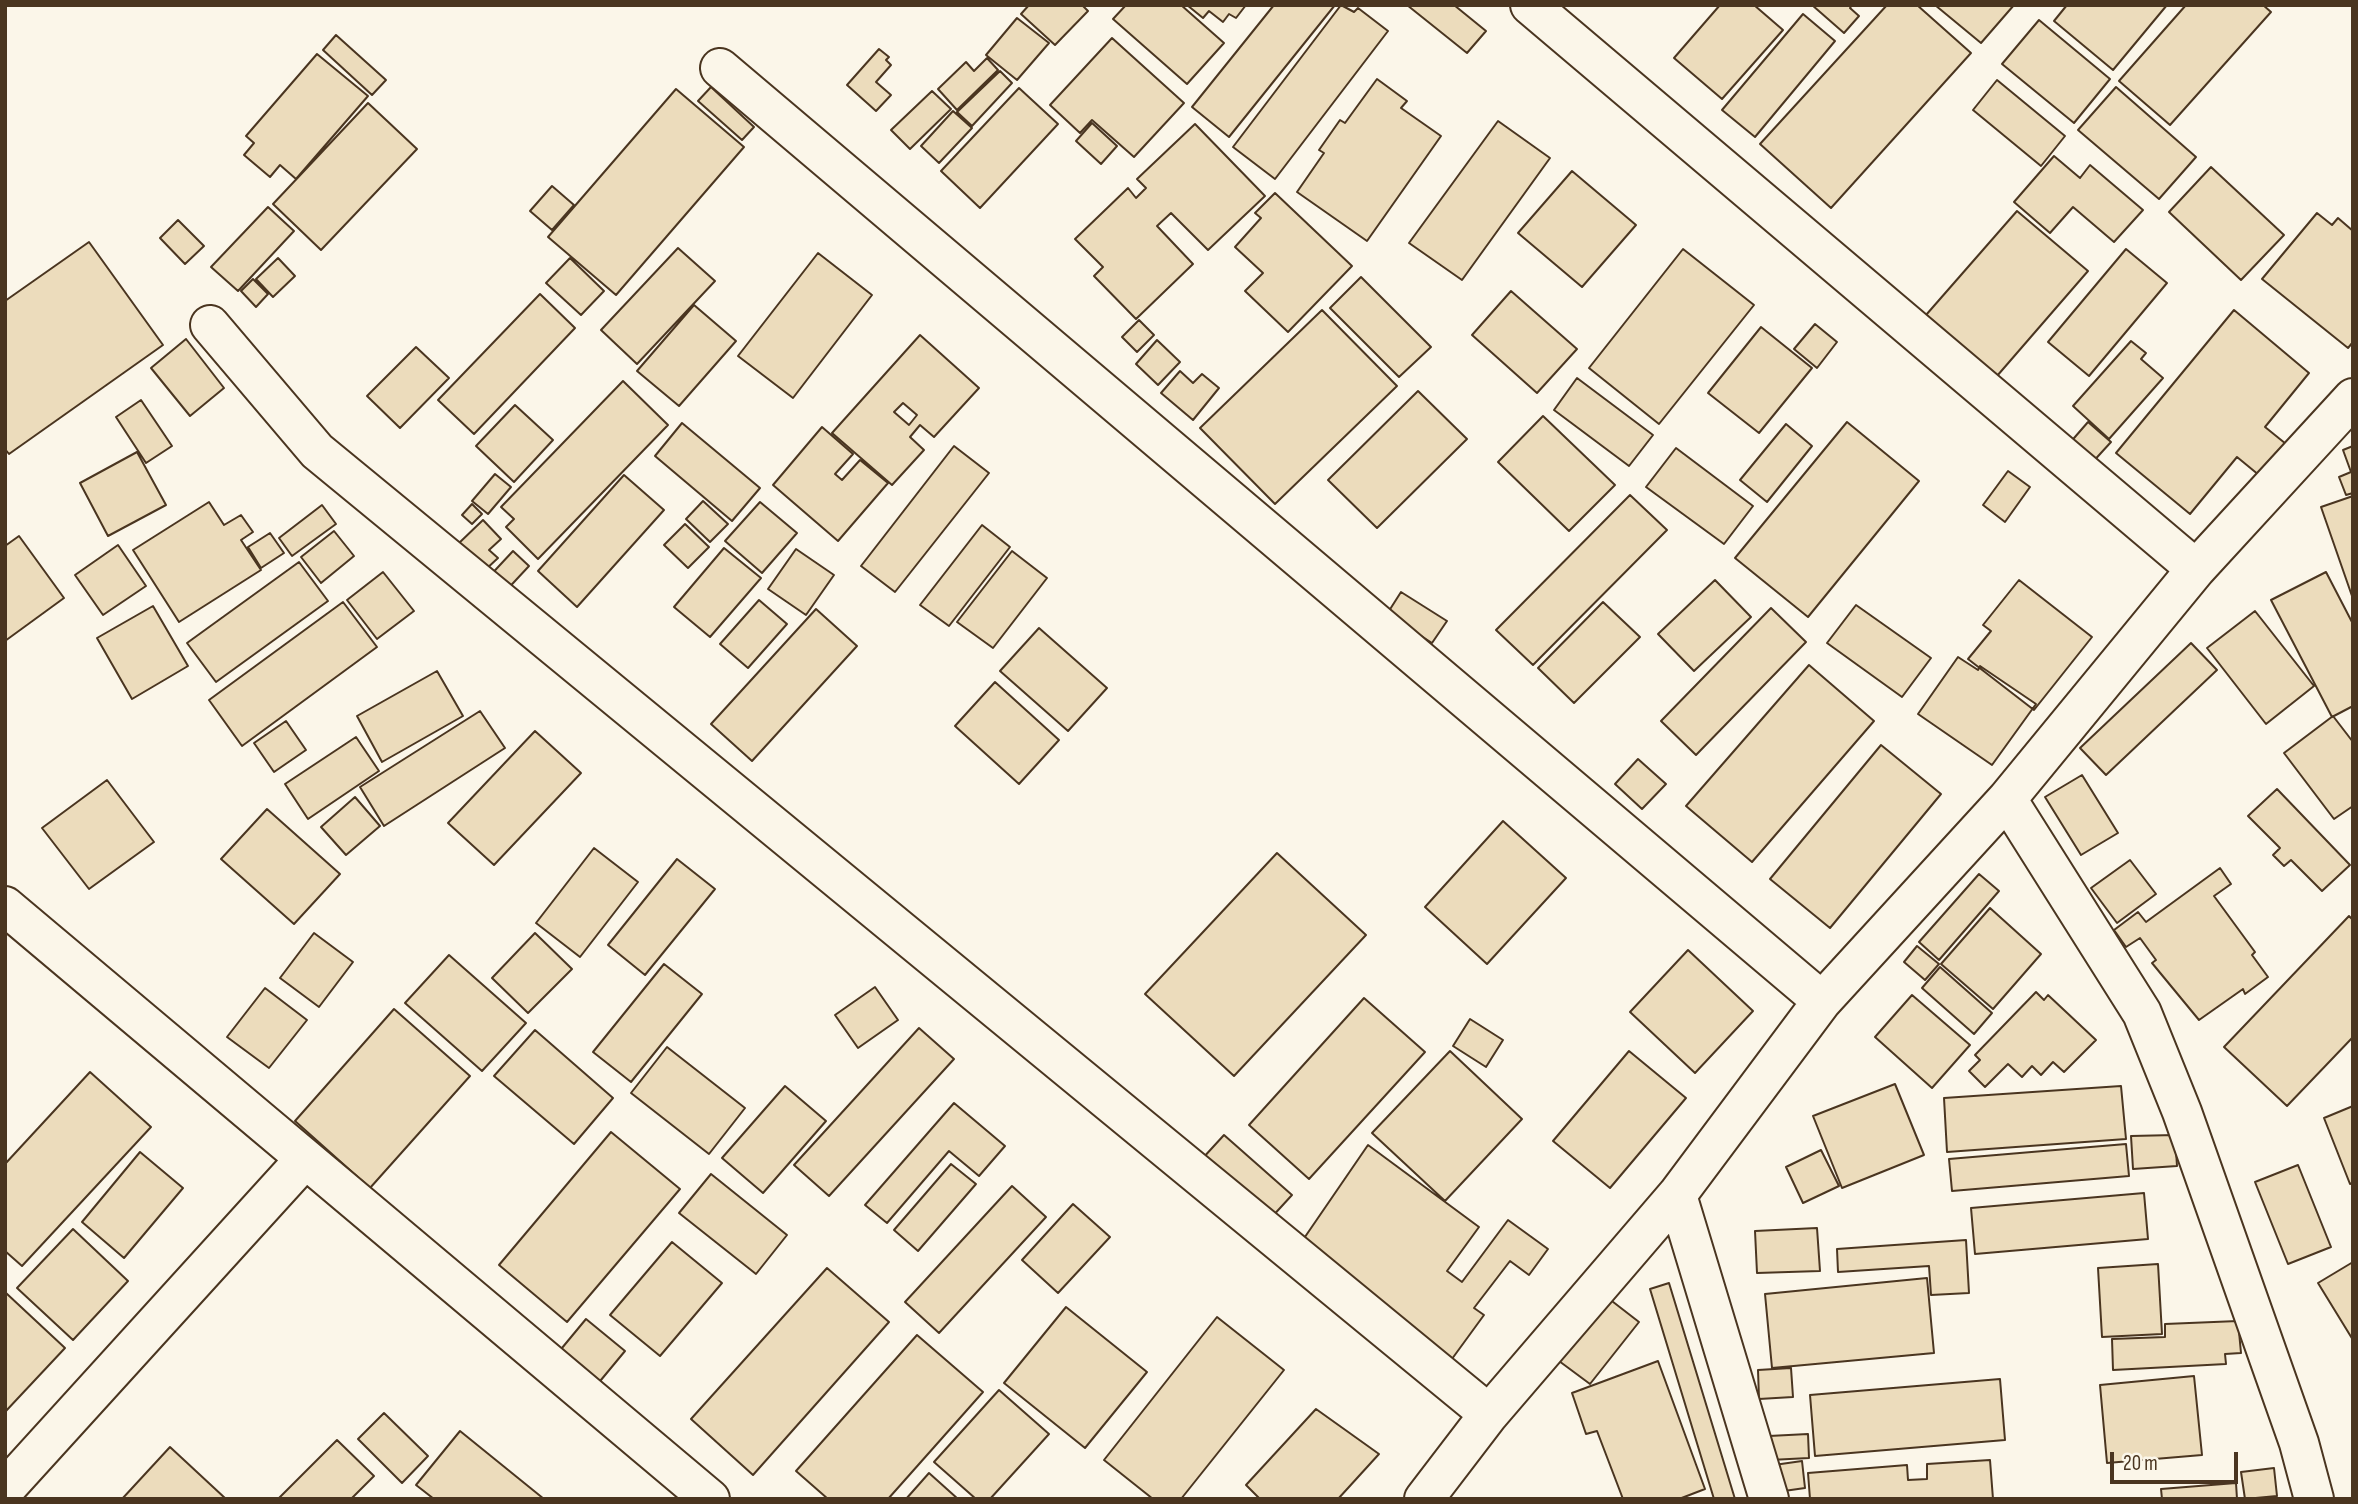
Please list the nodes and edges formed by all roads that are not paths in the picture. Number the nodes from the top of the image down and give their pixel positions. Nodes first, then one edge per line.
1 (1530, 5) edge
2 (720, 68) dead end
3 (210, 325) dead end
4 (2353, 398) edge
5 (2196, 569) junction
6 (2007, 799) junction
7 (5, 906) edge
8 (1822, 1001) junction
9 (305, 1159) junction
10 (1677, 1195) junction
11 (1489, 1414) junction
12 (5, 1489) edge
13 (710, 1499) edge
14 (1424, 1499) edge
15 (1769, 1499) edge
16 (2314, 1499) edge

1 - 5 street
2 - 8 street
3 - 11 street
4 - 5 street
5 - 6 street
6 - 8 street
6 - 16 street
7 - 9 street
8 - 10 street
9 - 12 street
9 - 13 street
10 - 11 street
10 - 15 street
11 - 14 street

